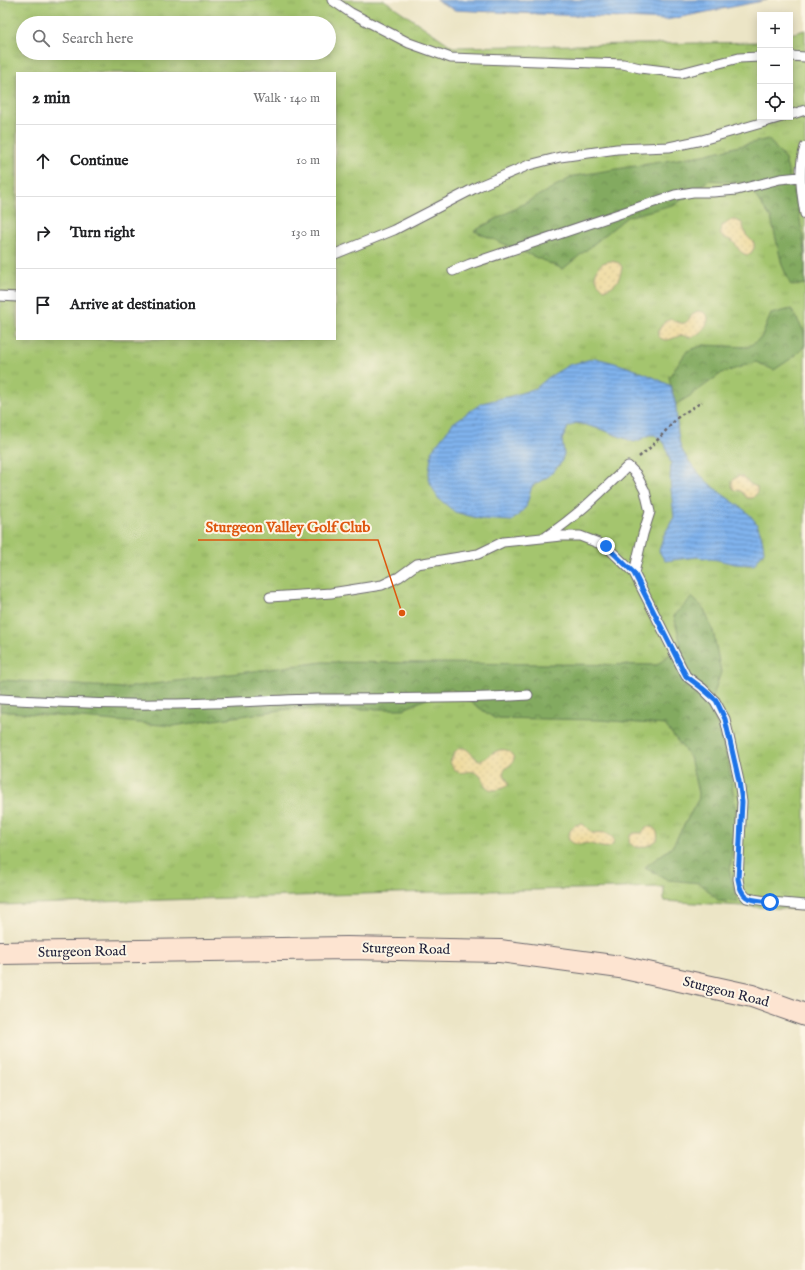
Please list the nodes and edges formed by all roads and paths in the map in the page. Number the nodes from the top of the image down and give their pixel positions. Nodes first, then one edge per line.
1 (332, 0) edge
2 (793, 56) edge
3 (757, 57) edge
4 (805, 57) edge
5 (805, 110) edge
6 (793, 114) edge
7 (772, 120) edge
8 (805, 147) edge
9 (800, 177) junction
10 (805, 214) edge
11 (336, 254) edge
12 (453, 271) dead end
13 (0, 296) edge
14 (16, 297) edge
15 (702, 402) dead end
16 (652, 446) dead end
17 (545, 537) junction
18 (634, 573) junction
19 (270, 597) dead end
20 (528, 695) dead end
21 (0, 700) edge
22 (805, 905) edge
23 (0, 953) edge
24 (805, 1015) edge

1 - 3 lane
2 - 4 lane
5 - 6 lane
7 - 11 lane
8 - 9 lane
9 - 10 lane
9 - 12 lane
13 - 14 lane
15 - 16 path
17 - 18 lane
17 - 18 lane
17 - 19 lane
18 - 22 lane
20 - 21 lane
23 - 24 main road, Sturgeon Road

